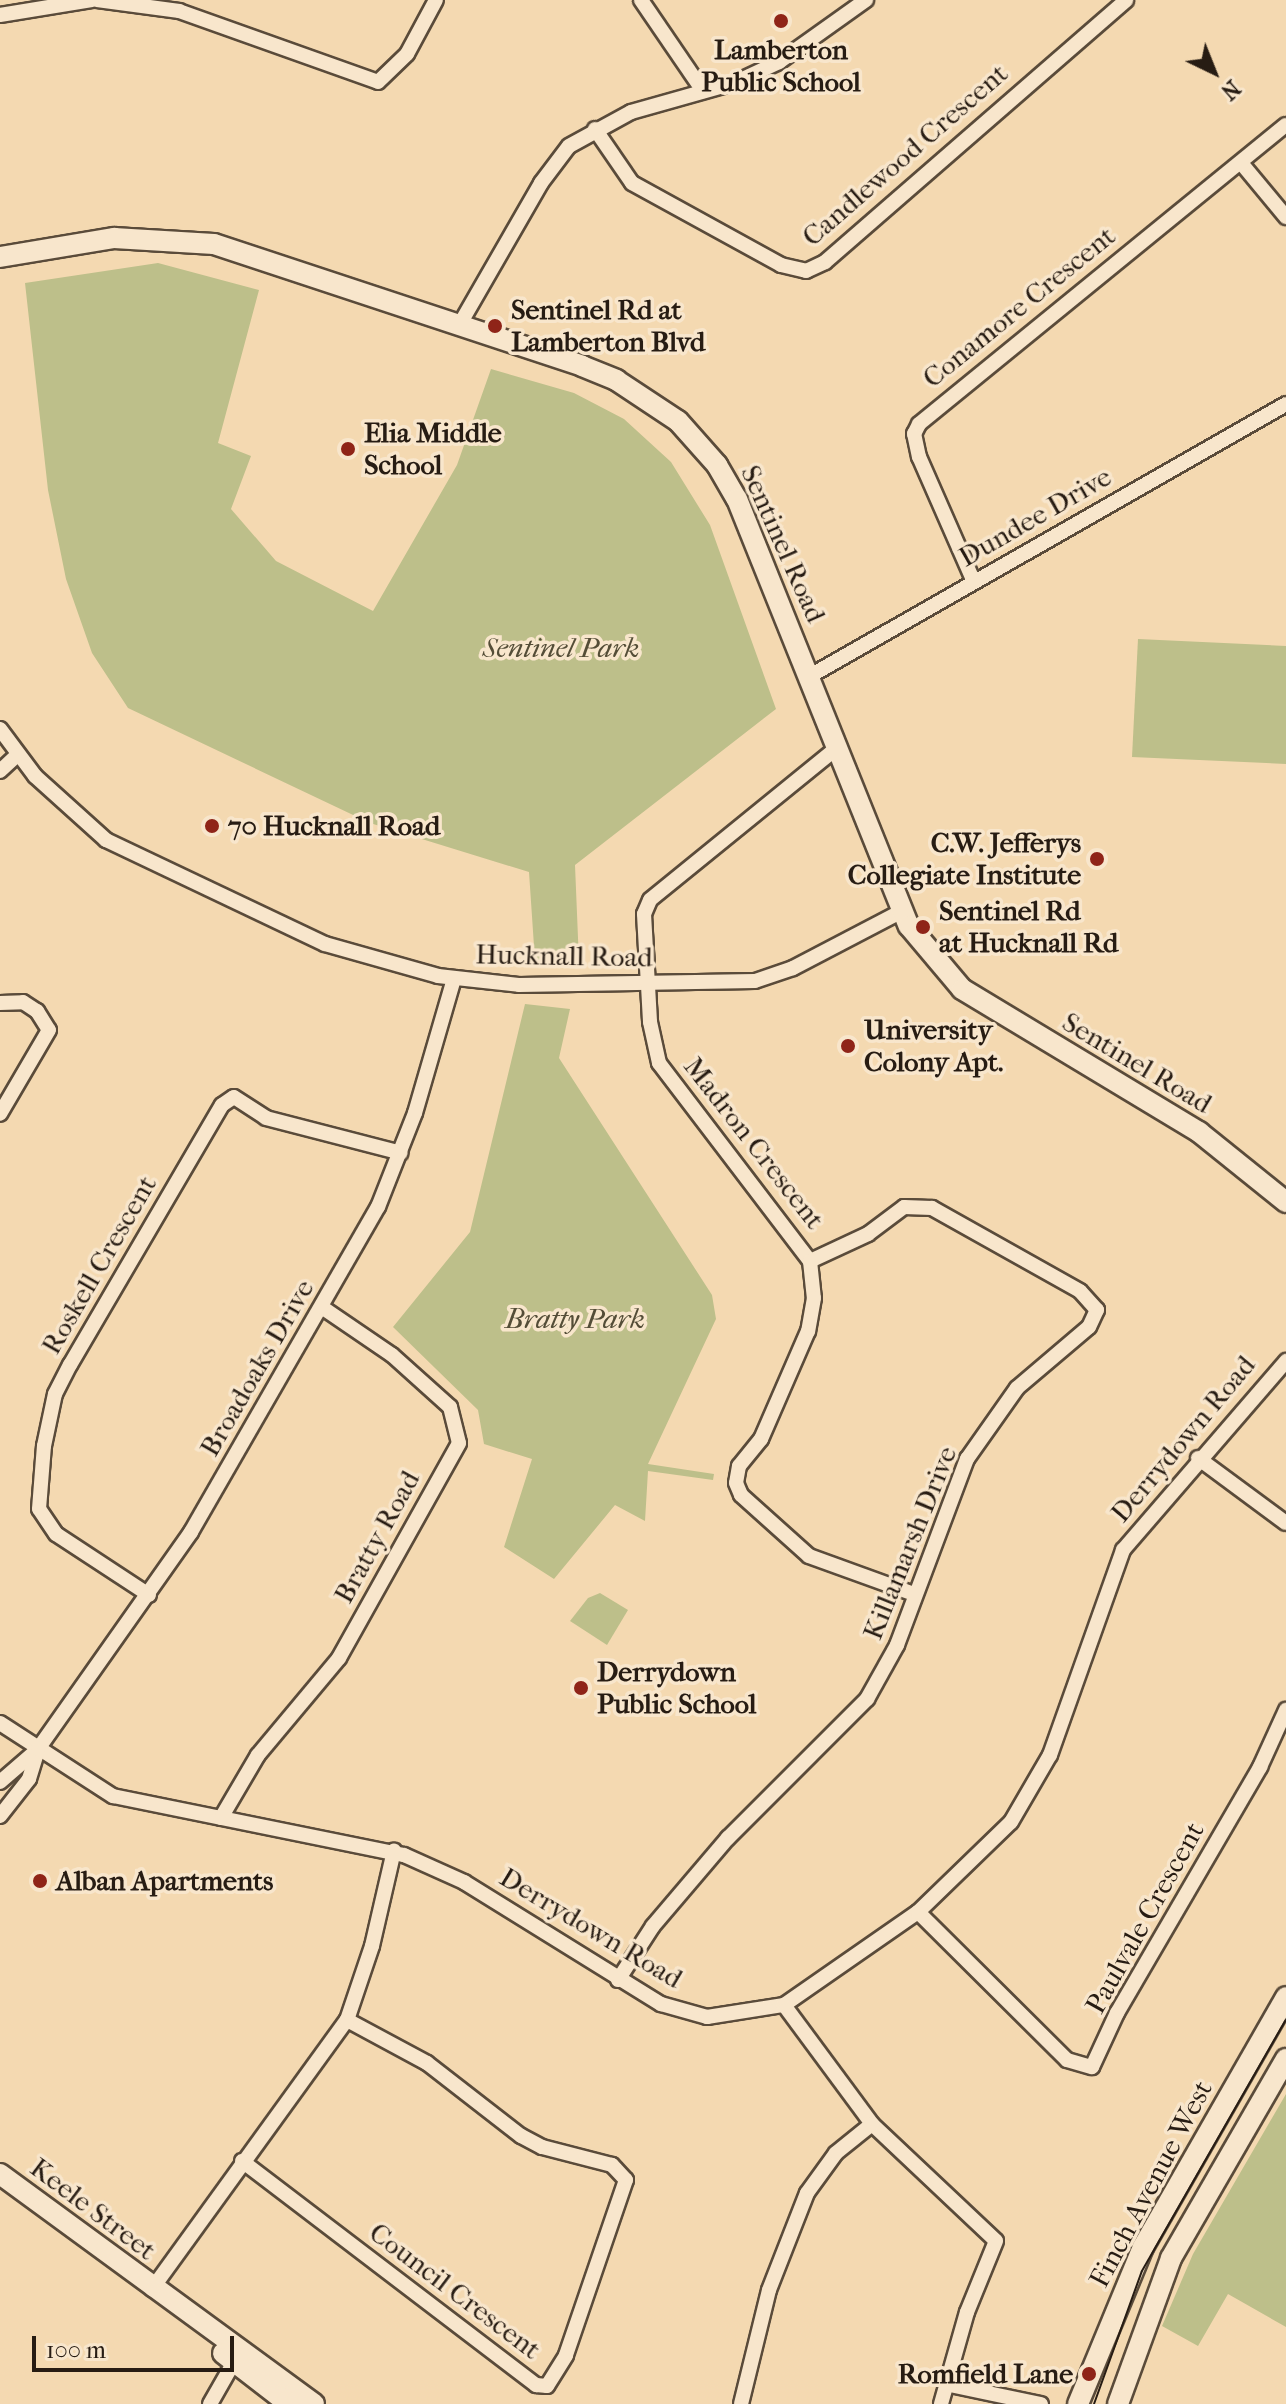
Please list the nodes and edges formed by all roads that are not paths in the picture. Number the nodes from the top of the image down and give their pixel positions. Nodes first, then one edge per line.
1 (94, 0) edge
2 (436, 0) edge
3 (641, 0) edge
4 (866, 0) edge
5 (1126, 0) edge
6 (0, 15) edge
7 (703, 91) junction
8 (1286, 125) edge
9 (595, 129) junction
10 (1242, 164) junction
11 (1286, 217) edge
12 (0, 257) edge
13 (460, 324) junction
14 (1286, 404) edge
15 (974, 582) junction
16 (810, 676) junction
17 (0, 729) edge
18 (838, 747) junction
19 (17, 755) junction
20 (0, 771) edge
21 (900, 912) junction
22 (454, 979) junction
23 (647, 984) junction
24 (0, 1003) edge
25 (0, 1114) edge
26 (401, 1153) junction
27 (1286, 1202) edge
28 (810, 1261) junction
29 (323, 1308) junction
30 (1286, 1361) edge
31 (1198, 1458) junction
32 (1286, 1523) edge
33 (914, 1594) junction
34 (149, 1595) junction
35 (1286, 1710) edge
36 (0, 1723) edge
37 (38, 1749) junction
38 (0, 1782) edge
39 (0, 1816) edge
40 (221, 1818) junction
41 (394, 1851) junction
42 (918, 1912) junction
43 (618, 1980) junction
44 (1286, 1997) edge
45 (784, 2005) junction
46 (347, 2020) junction
47 (1286, 2059) edge
48 (872, 2124) junction
49 (242, 2161) junction
50 (0, 2174) edge
51 (152, 2289) junction
52 (237, 2357) junction
53 (945, 2384) junction
54 (210, 2404) edge
55 (289, 2404) edge
56 (314, 2404) edge
57 (741, 2404) edge
58 (941, 2404) edge
59 (1041, 2404) edge
60 (1078, 2404) edge
61 (1118, 2404) edge

1 - 2 street
1 - 6 street
3 - 7 street
4 - 7 street
5 - 9 street, Candlewood Crescent
7 - 9 street
8 - 10 street, Conamore Crescent
9 - 13 street
10 - 11 street
10 - 15 street, Conamore Crescent
12 - 13 street, Sentinel Road
13 - 16 street, Sentinel Road
14 - 15 street, Dundee Drive
15 - 16 street, Dundee Drive
16 - 18 street, Sentinel Road
17 - 19 street, Hucknall Road
18 - 21 street, Sentinel Road
18 - 23 street, Madron Crescent
19 - 20 street
19 - 22 street, Hucknall Road
21 - 23 street, Hucknall Road
21 - 27 street, Sentinel Road
22 - 23 street, Hucknall Road
22 - 26 street, Broadoaks Drive
23 - 28 street, Madron Crescent
24 - 25 street
26 - 29 street, Broadoaks Drive
26 - 34 street, Roskell Crescent
28 - 33 street, Madron Crescent
28 - 33 street, Killamarsh Drive
29 - 34 street, Broadoaks Drive
29 - 40 street, Bratty Road
30 - 31 street, Derrydown Road
31 - 32 street
31 - 42 street, Derrydown Road
33 - 43 street, Killamarsh Drive
34 - 37 street, Broadoaks Drive
35 - 42 street, Paulvale Crescent
36 - 37 street, Derrydown Road
37 - 38 street, Broadoaks Drive
37 - 39 street, Broadoaks Drive
37 - 40 street, Derrydown Road
40 - 41 street, Derrydown Road
41 - 43 street, Derrydown Road
41 - 46 street
42 - 45 street, Derrydown Road
43 - 45 street, Derrydown Road
44 - 60 street, Finch Avenue West
45 - 48 street
46 - 49 street
46 - 49 street, Council Crescent
47 - 61 street, Finch Avenue West
48 - 53 street
48 - 57 street
49 - 51 street
50 - 51 street, Keele Street
51 - 52 street, Keele Street
52 - 54 street
52 - 55 street, Keele Street
52 - 56 street, Keele Street
53 - 58 street
53 - 59 street

